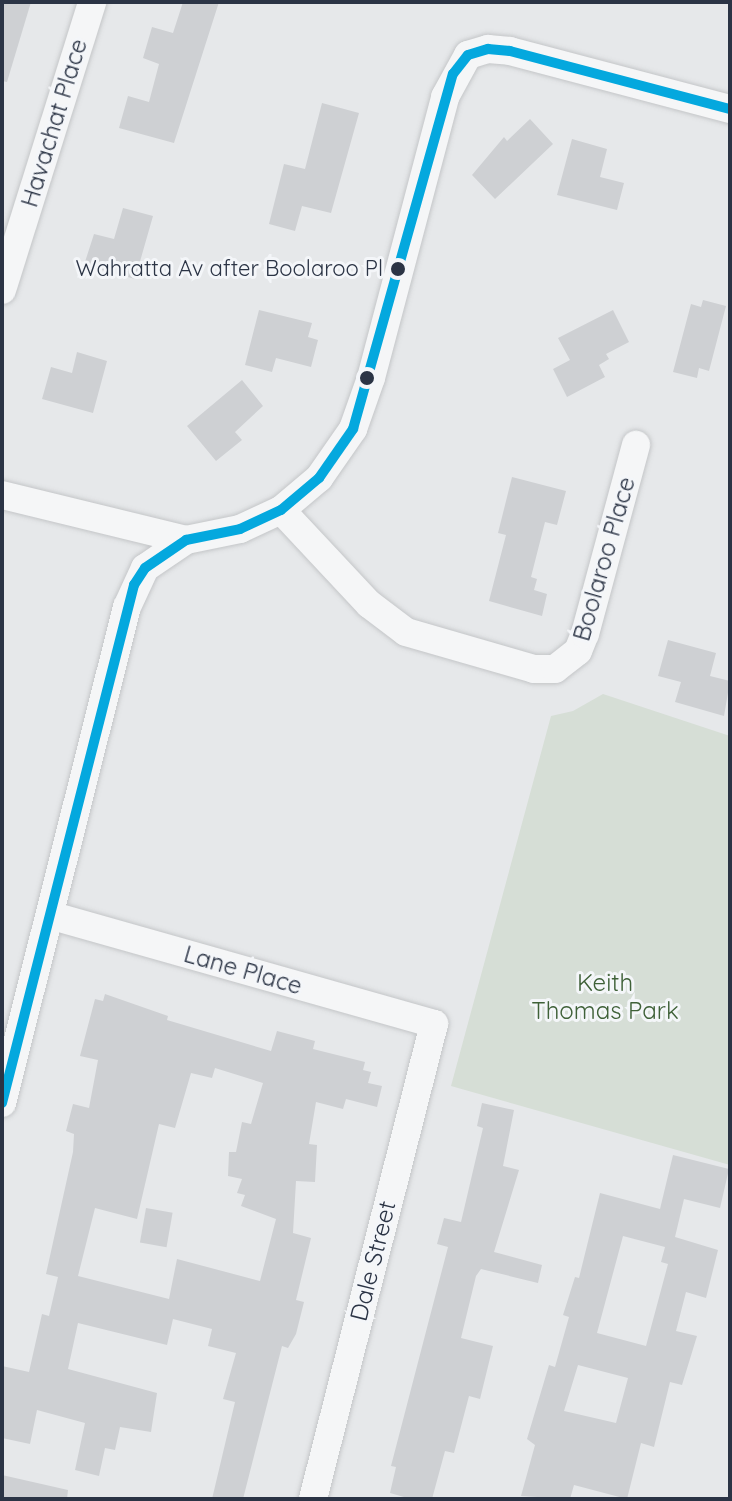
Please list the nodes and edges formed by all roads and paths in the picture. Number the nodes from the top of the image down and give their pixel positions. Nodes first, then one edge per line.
1 (92, 2) edge
2 (730, 109) edge
3 (2, 290) edge
4 (636, 445) dead end
5 (2, 495) edge
6 (281, 510) junction
7 (186, 540) junction
8 (53, 916) junction
9 (434, 1024) joint
10 (2, 1103) edge
11 (313, 1499) edge

1 - 3 street, Havachat Place
2 - 6 street
4 - 6 street, Boolaroo Place
5 - 7 street
6 - 7 street
7 - 8 street
8 - 9 street, Lane Place
8 - 10 street
9 - 11 street, Dale Street

